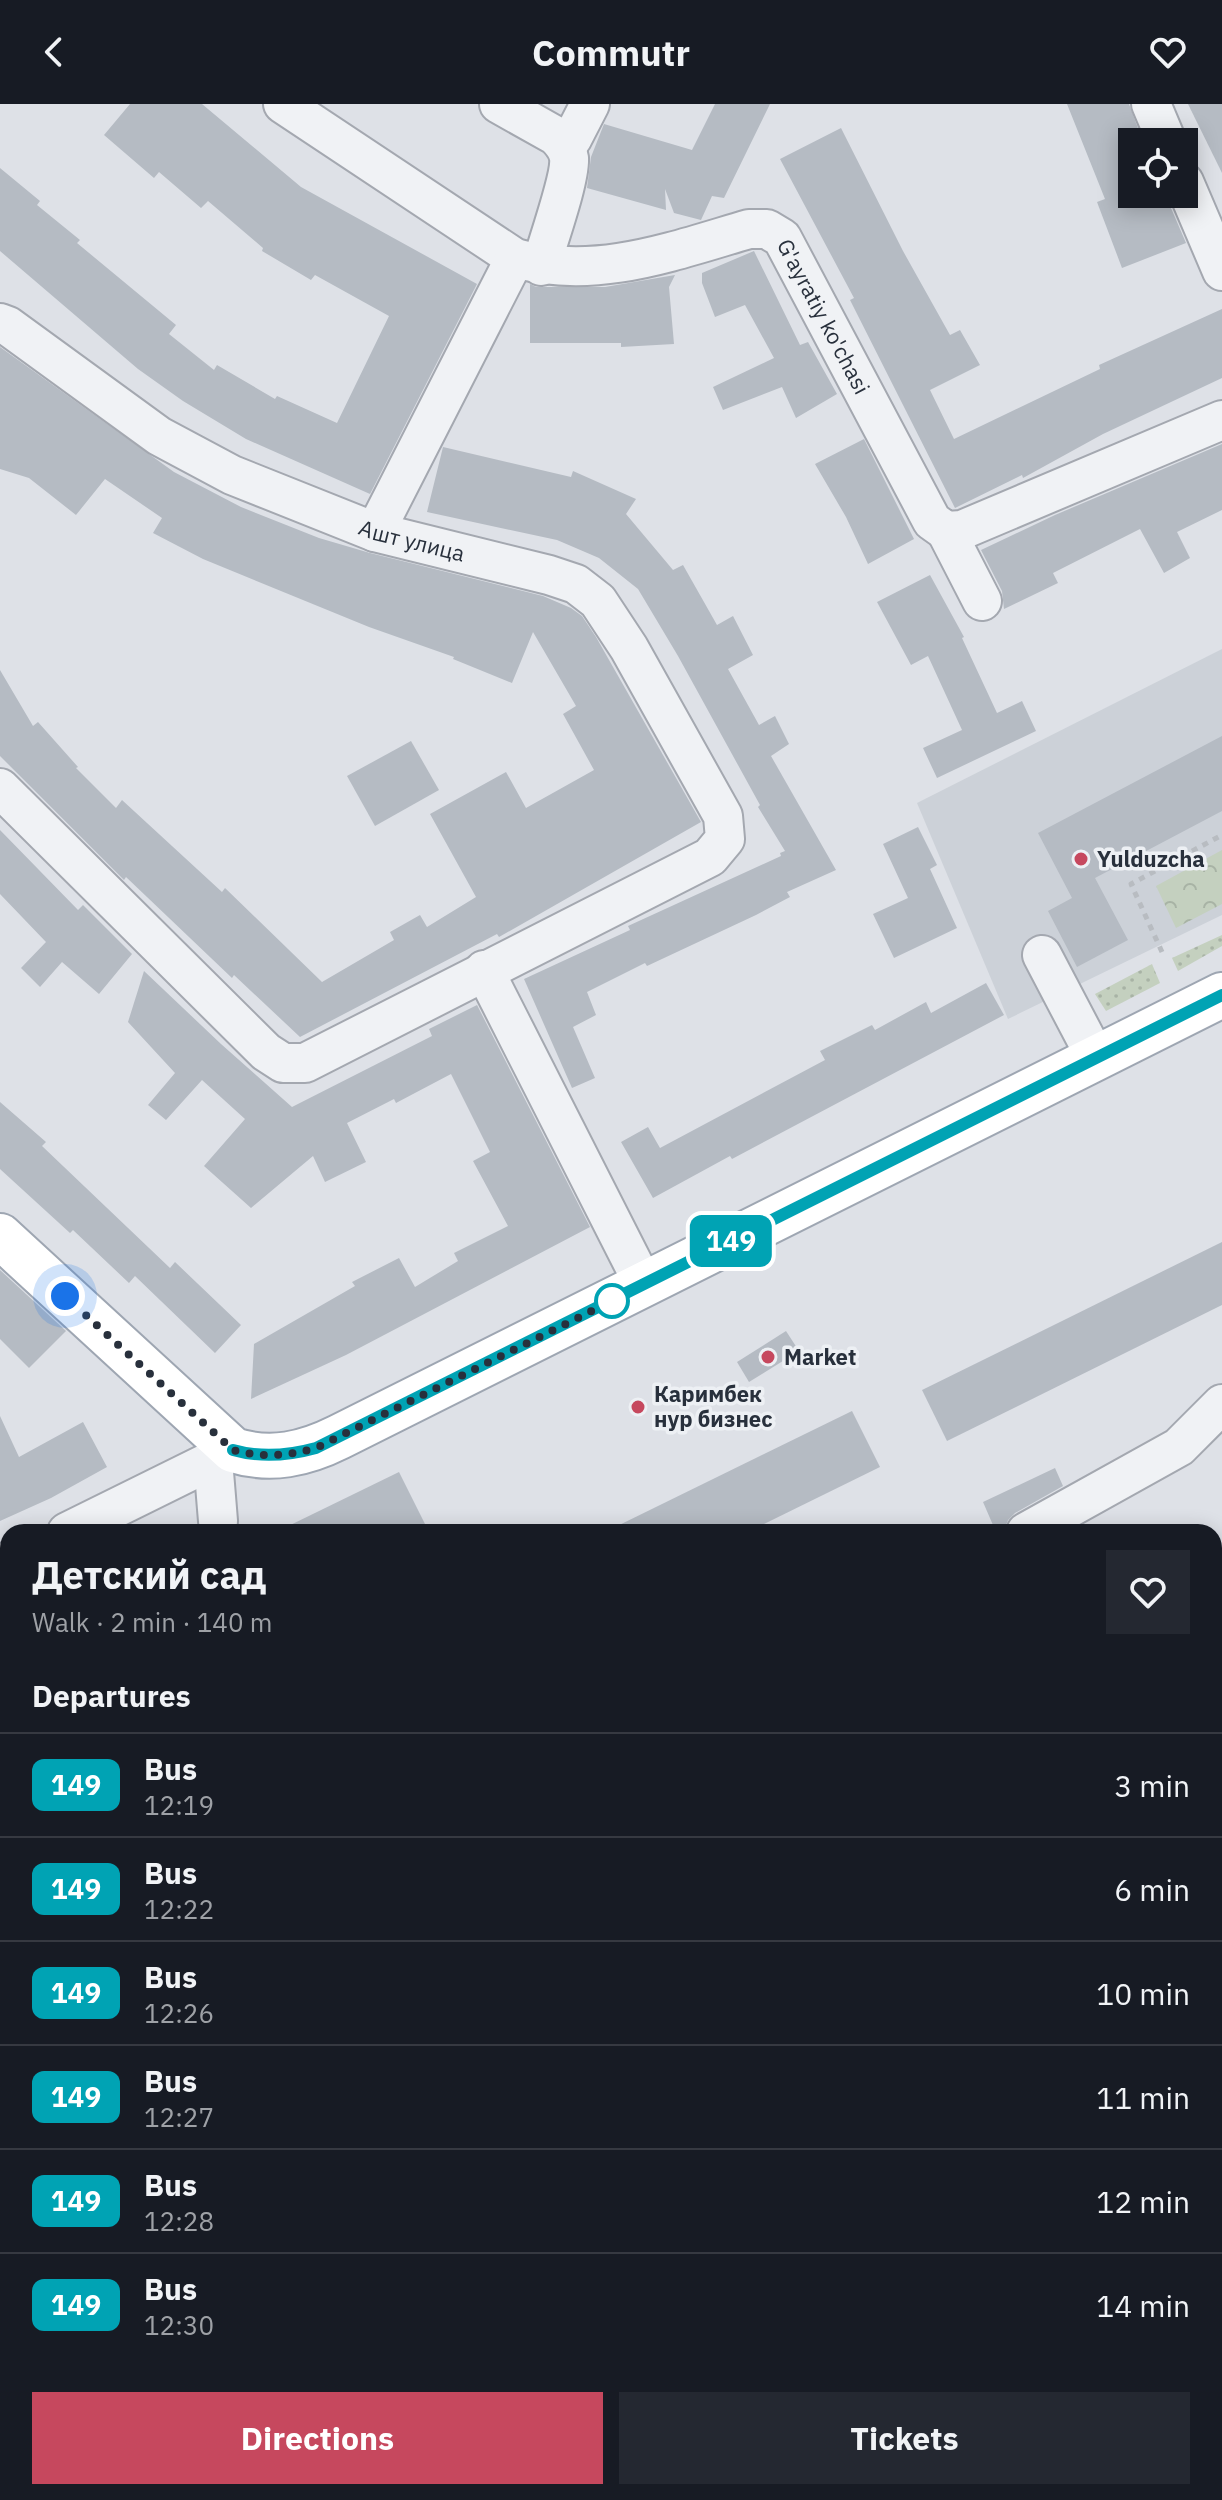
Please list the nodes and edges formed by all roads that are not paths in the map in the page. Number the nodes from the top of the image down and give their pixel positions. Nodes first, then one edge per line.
1 (283, 104) edge
2 (499, 104) edge
3 (590, 104) edge
4 (1151, 104) edge
5 (1161, 128) edge
6 (564, 144) junction
7 (1195, 208) edge
8 (528, 262) junction
9 (1222, 271) edge
10 (0, 323) edge
11 (1222, 420) edge
12 (946, 531) junction
13 (375, 532) junction
14 (982, 601) dead end
15 (0, 788) edge
16 (1042, 955) dead end
17 (484, 970) junction
18 (1219, 1004) edge
19 (1096, 1058) junction
20 (0, 1236) edge
21 (644, 1285) junction
22 (1222, 1404) edge
23 (223, 1455) junction
24 (218, 1521) dead end
25 (83, 1524) edge
26 (1040, 1524) edge

1 - 8 street
2 - 6 street
3 - 6 street
4 - 5 street
6 - 8 street
7 - 9 street
8 - 12 street, G'ayratiy ko'chasi
8 - 13 street
10 - 13 street, Ашт улица
11 - 12 street
12 - 14 street, G'ayratiy ko'chasi
13 - 17 street, Ашт улица
15 - 17 street
16 - 19 street
17 - 21 street
18 - 19 main road
19 - 21 main road
20 - 23 main road
21 - 23 main road
22 - 26 street
23 - 24 street
23 - 25 street

